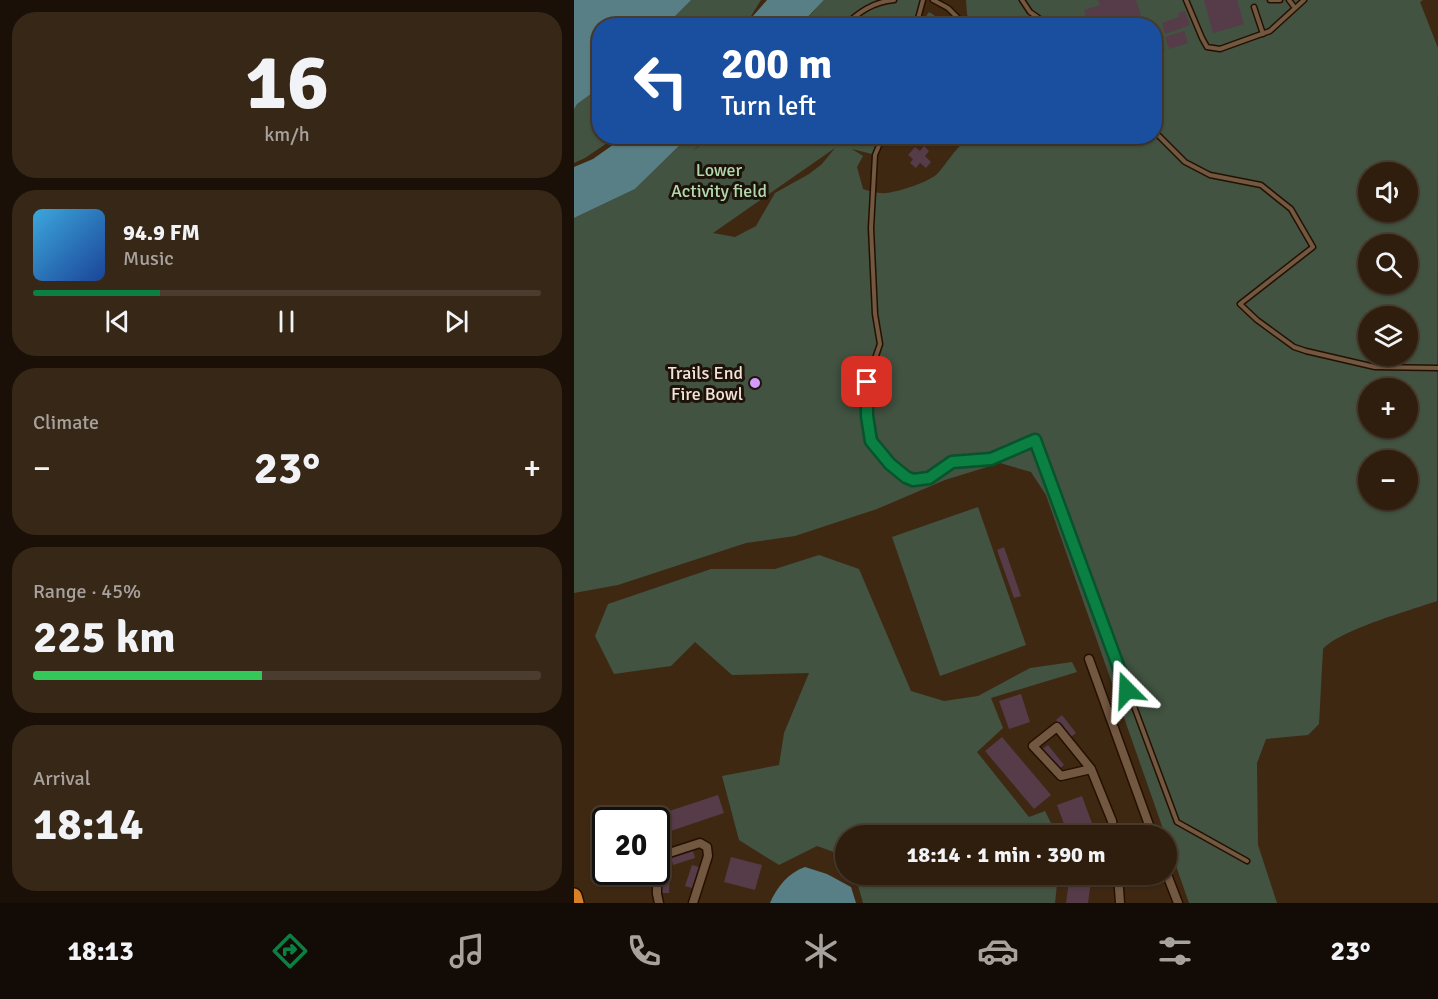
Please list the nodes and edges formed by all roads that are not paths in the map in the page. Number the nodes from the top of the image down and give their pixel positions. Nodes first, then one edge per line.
1 (894, 0) edge
2 (923, 0) edge
3 (933, 0) edge
4 (1022, 0) edge
5 (1186, 0) edge
6 (1270, 0) edge
7 (1280, 0) edge
8 (1290, 0) edge
9 (1304, 0) edge
10 (1254, 7) dead end
11 (1295, 8) junction
12 (853, 18) edge
13 (918, 18) edge
14 (958, 18) edge
15 (1039, 18) edge
16 (1263, 34) junction
17 (1162, 139) edge
18 (880, 144) edge
19 (1438, 368) edge
20 (1089, 659) dead end
21 (1092, 769) junction
22 (1113, 825) edge
23 (1149, 825) edge
24 (1247, 861) dead end
25 (1119, 885) edge
26 (1171, 885) edge
27 (574, 896) edge
28 (576, 903) edge
29 (659, 903) edge
30 (693, 903) edge
31 (1120, 903) edge
32 (1178, 903) edge

1 - 12 lane
2 - 13 lane
3 - 14 lane
4 - 15 lane
5 - 16 lane
6 - 7 lane
8 - 11 lane
9 - 11 lane
10 - 16 lane
11 - 16 lane
17 - 19 lane
18 - 24 lane
20 - 23 street
21 - 21 street
21 - 22 street
25 - 31 street
26 - 32 street
27 - 28 highway
29 - 30 street

